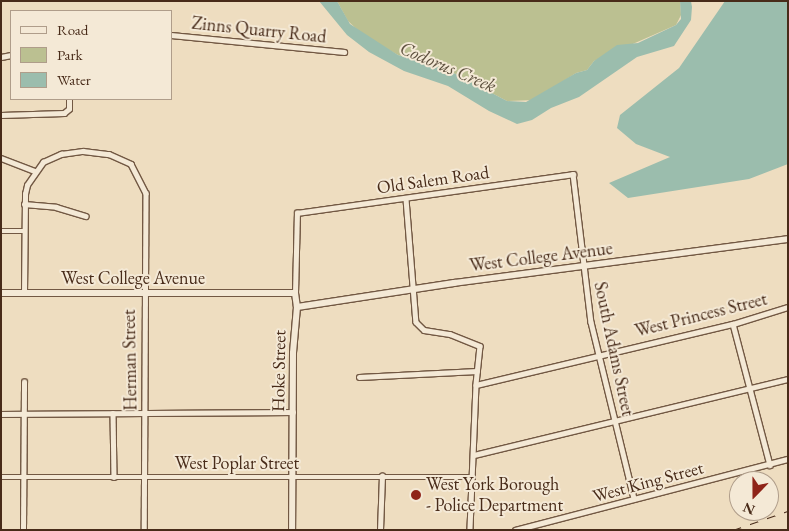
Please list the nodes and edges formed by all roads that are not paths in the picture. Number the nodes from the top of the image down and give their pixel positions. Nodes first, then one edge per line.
1 (172, 35) edge
2 (344, 52) dead end
3 (70, 100) edge
4 (1, 115) edge
5 (1, 158) edge
6 (36, 171) junction
7 (573, 174) joint
8 (406, 199) junction
9 (24, 204) junction
10 (297, 213) joint
11 (86, 216) dead end
12 (1, 231) edge
13 (24, 231) junction
14 (788, 239) edge
15 (582, 268) junction
16 (414, 290) junction
17 (1, 293) edge
18 (24, 293) junction
19 (144, 293) junction
20 (294, 293) junction
21 (298, 306) junction
22 (788, 307) edge
23 (733, 324) junction
24 (598, 355) junction
25 (477, 371) junction
26 (359, 377) dead end
27 (788, 379) edge
28 (24, 382) dead end
29 (476, 385) junction
30 (751, 388) junction
31 (145, 412) junction
32 (293, 412) junction
33 (113, 413) junction
34 (1, 414) edge
35 (24, 414) junction
36 (616, 421) junction
37 (474, 455) junction
38 (788, 460) edge
39 (770, 465) junction
40 (143, 476) junction
41 (382, 476) junction
42 (1, 477) edge
43 (22, 477) junction
44 (114, 477) junction
45 (293, 477) junction
46 (472, 478) junction
47 (634, 499) junction
48 (23, 530) edge
49 (144, 530) edge
50 (292, 530) edge
51 (380, 530) edge
52 (470, 530) edge
53 (515, 530) edge

1 - 2 street, Zinns Quarry Road
3 - 4 street
5 - 6 street
6 - 9 street
6 - 19 street, Herman Street
7 - 8 street, Old Salem Road
7 - 15 street, South Adams Street
8 - 10 street, Old Salem Road
8 - 16 street
9 - 11 street
9 - 13 street
10 - 20 street, Hoke Street
12 - 13 street
13 - 18 street
14 - 15 street, West College Avenue
15 - 16 street, West College Avenue
15 - 24 street, South Adams Street
16 - 21 street, West College Avenue
16 - 25 street
17 - 18 street, West College Avenue
18 - 19 street, West College Avenue
19 - 20 street, West College Avenue
19 - 31 street, Herman Street
20 - 21 street, Hoke Street
21 - 32 street, Hoke Street
22 - 23 street, West Princess Street
23 - 24 street, West Princess Street
23 - 30 street
24 - 29 street, West Princess Street
24 - 36 street, South Adams Street
25 - 26 street
25 - 29 street
27 - 30 street
28 - 35 street
29 - 37 street
30 - 36 street
30 - 39 street
31 - 32 street
31 - 33 street
31 - 40 street, Herman Street
32 - 45 street, Hoke Street
33 - 35 street
33 - 44 street
34 - 35 street
35 - 43 street
36 - 37 street
36 - 47 street, South Adams Street
37 - 46 street
38 - 39 street, West King Street
39 - 47 street, West King Street
40 - 44 street, West Poplar Street
40 - 45 street, West Poplar Street
40 - 49 street, Herman Street
41 - 45 street, West Poplar Street
41 - 46 street, West Poplar Street
41 - 51 street
42 - 43 street, West Poplar Street
43 - 44 street, West Poplar Street
43 - 48 street
45 - 50 street, Hoke Street
46 - 52 street
47 - 53 street, West King Street

